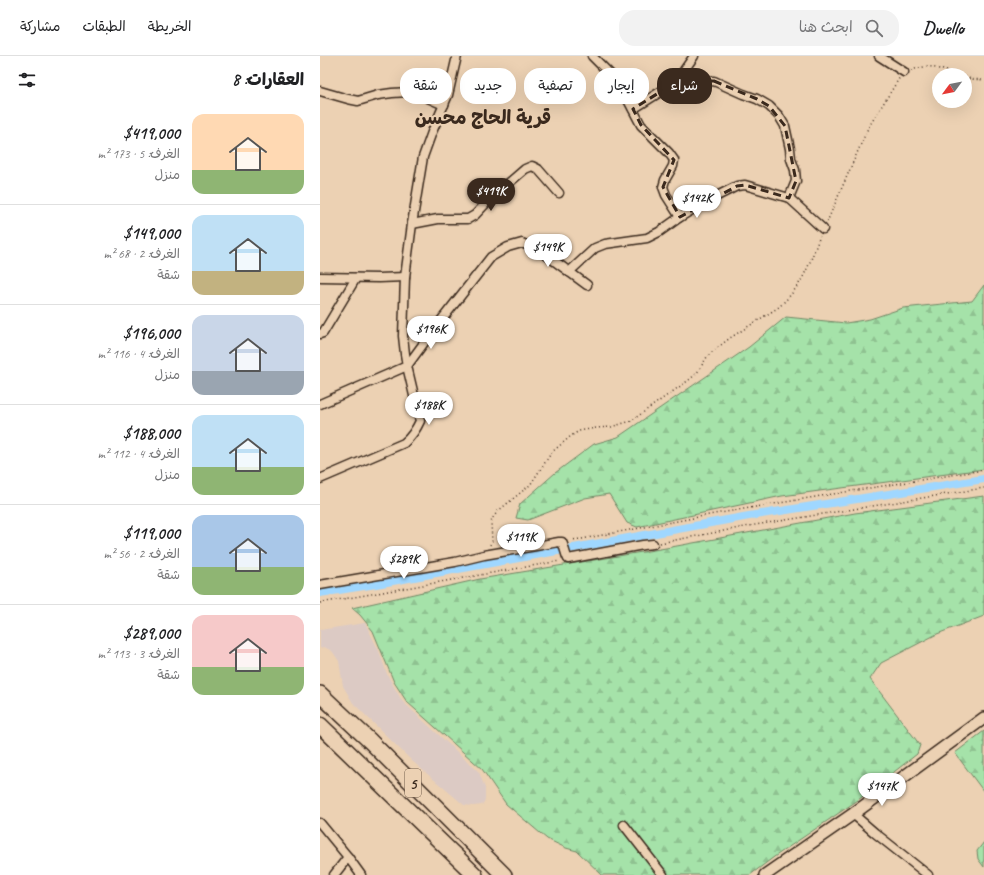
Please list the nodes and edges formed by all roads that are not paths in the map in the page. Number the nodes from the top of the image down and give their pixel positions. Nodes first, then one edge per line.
1 (457, 56) edge
2 (592, 56) edge
3 (694, 56) edge
4 (879, 56) edge
5 (686, 68) edge
6 (904, 72) road end
7 (712, 81) edge
8 (320, 91) edge
9 (657, 94) edge
10 (444, 105) junction
11 (633, 109) junction
12 (559, 193) dead end
13 (789, 198) junction
14 (680, 217) junction
15 (412, 224) junction
16 (823, 229) road end
17 (569, 272) junction
18 (405, 276) junction
19 (320, 277) edge
20 (356, 278) junction
21 (587, 285) dead end
22 (321, 333) edge
23 (407, 366) junction
24 (320, 404) edge
25 (320, 479) edge
26 (653, 544) road end
27 (320, 585) edge
28 (321, 697) edge
29 (984, 718) edge
30 (320, 725) edge
31 (853, 814) junction
32 (320, 823) edge
33 (624, 825) dead end
34 (348, 857) junction
35 (334, 875) edge
36 (361, 875) edge
37 (475, 875) edge
38 (504, 875) edge
39 (663, 875) edge
40 (765, 875) edge
41 (928, 875) edge

1 - 10 street
2 - 11 street
3 - 5 street
4 - 6 street
7 - 13 street
8 - 10 street
9 - 11 street
10 - 15 street
11 - 14 street
12 - 15 street
13 - 14 street
13 - 16 street
14 - 17 street
15 - 18 street
17 - 21 street
17 - 23 street
18 - 20 street
18 - 23 street
19 - 20 street
20 - 22 street
23 - 24 street
23 - 25 street
26 - 27 street
28 - 38 highway, 5
29 - 31 street
30 - 37 highway, 5
31 - 40 street
31 - 41 street
32 - 34 street
33 - 39 street
34 - 35 street
34 - 36 street

